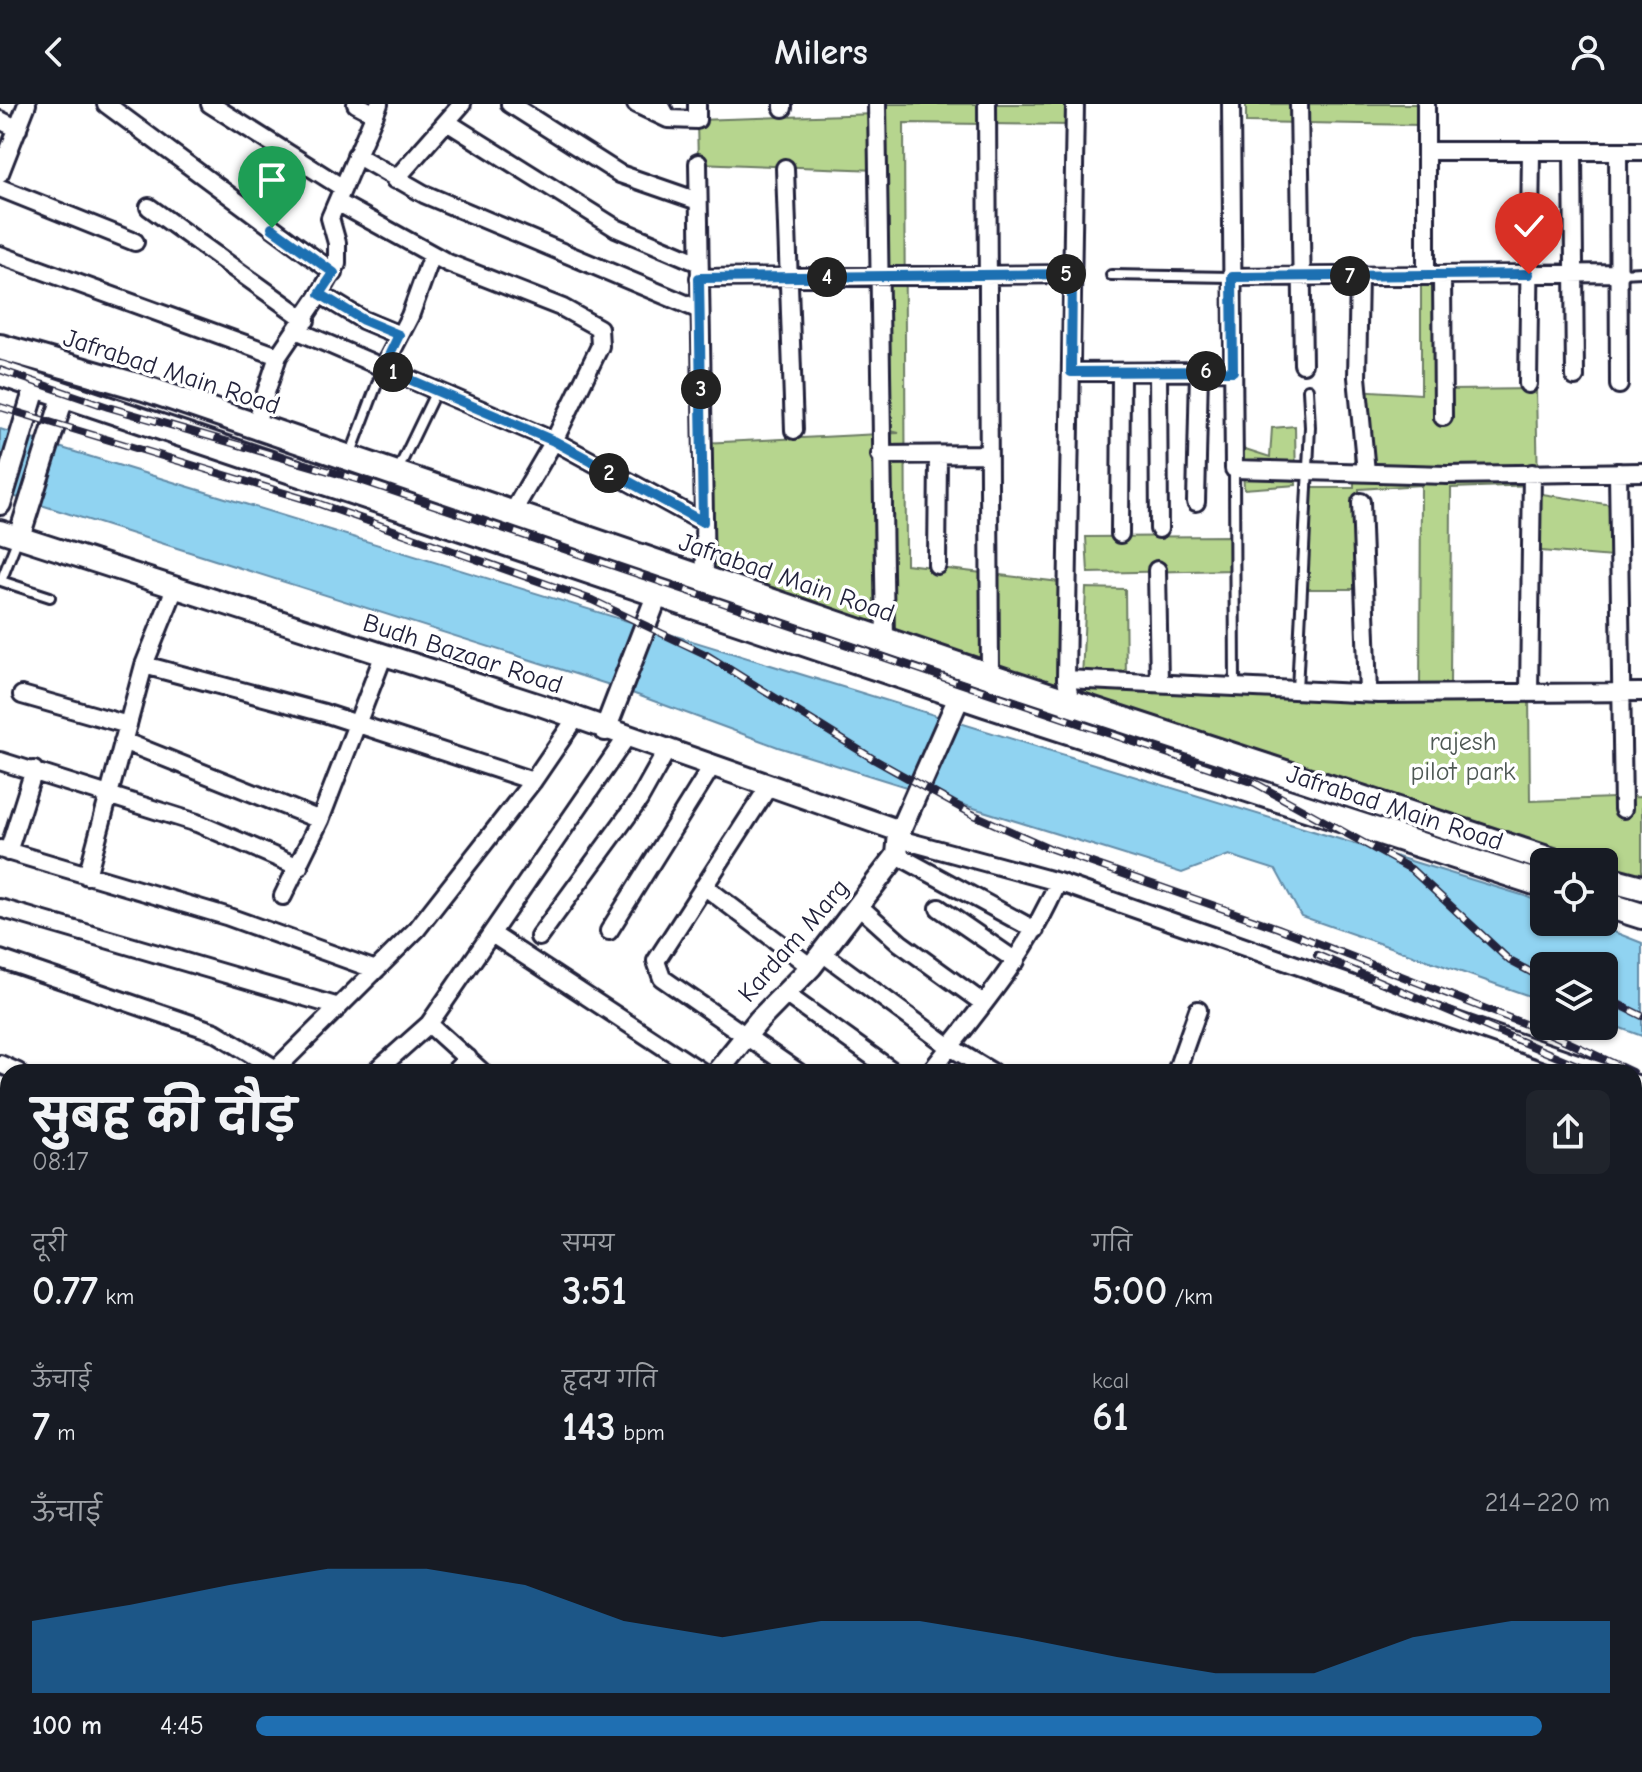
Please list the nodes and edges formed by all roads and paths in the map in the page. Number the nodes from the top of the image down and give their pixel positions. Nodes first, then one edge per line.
1 (27, 104) edge
2 (106, 104) edge
3 (210, 104) edge
4 (356, 104) edge
5 (462, 104) edge
6 (510, 104) edge
7 (636, 104) edge
8 (697, 104) edge
9 (877, 104) edge
10 (987, 104) edge
11 (1075, 104) edge
12 (1231, 104) edge
13 (1299, 104) edge
14 (1426, 104) edge
15 (377, 109) edge
16 (664, 111) edge
17 (0, 120) edge
18 (447, 122) junction
19 (18, 129) junction
20 (1426, 151) junction
21 (1531, 151) junction
22 (1573, 151) junction
23 (1618, 151) junction
24 (1642, 151) edge
25 (356, 155) junction
26 (698, 163) dead end
27 (785, 168) dead end
28 (0, 173) edge
29 (395, 180) junction
30 (0, 188) edge
31 (340, 195) junction
32 (698, 201) junction
33 (149, 207) dead end
34 (135, 242) dead end
35 (0, 255) edge
36 (432, 255) junction
37 (699, 270) junction
38 (1642, 272) edge
39 (334, 273) junction
40 (1573, 273) junction
41 (1621, 273) junction
42 (1072, 274) junction
43 (1529, 274) junction
44 (986, 275) junction
45 (1111, 275) dead end
46 (1434, 275) junction
47 (878, 276) junction
48 (1301, 276) junction
49 (1359, 276) junction
50 (1232, 277) junction
51 (790, 278) junction
52 (320, 294) junction
53 (700, 310) junction
54 (302, 326) junction
55 (399, 335) junction
56 (0, 347) edge
57 (278, 356) junction
58 (1303, 364) dead end
59 (383, 368) junction
60 (1158, 371) junction
61 (1199, 371) junction
62 (1233, 371) junction
63 (1071, 372) junction
64 (1121, 372) junction
65 (0, 373) edge
66 (1575, 377) dead end
67 (1528, 384) dead end
68 (36, 385) junction
69 (1619, 385) dead end
70 (437, 389) junction
71 (1308, 389) dead end
72 (64, 394) junction
73 (1443, 417) dead end
74 (255, 426) junction
75 (794, 430) dead end
76 (554, 441) junction
77 (988, 454) junction
78 (880, 455) junction
79 (938, 455) junction
80 (349, 458) junction
81 (1234, 469) junction
82 (1306, 470) junction
83 (1366, 472) junction
84 (1618, 472) junction
85 (1642, 472) edge
86 (1532, 473) junction
87 (396, 474) junction
88 (1196, 502) dead end
89 (1361, 502) dead end
90 (0, 504) edge
91 (512, 513) junction
92 (703, 522) junction
93 (1159, 529) dead end
94 (9, 534) edge
95 (1120, 534) dead end
96 (937, 565) dead end
97 (1157, 570) dead end
98 (705, 579) junction
99 (175, 588) junction
100 (658, 593) junction
101 (50, 597) dead end
102 (885, 640) junction
103 (384, 654) junction
104 (144, 665) junction
105 (990, 676) junction
106 (1159, 683) junction
107 (1235, 687) junction
108 (1297, 690) junction
109 (1068, 691) junction
110 (1619, 692) junction
111 (1642, 692) edge
112 (1368, 693) junction
113 (1529, 693) junction
114 (22, 695) dead end
115 (960, 695) junction
116 (576, 718) junction
117 (357, 725) junction
118 (605, 730) junction
119 (1065, 730) junction
120 (125, 733) junction
121 (626, 738) junction
122 (667, 750) junction
123 (0, 761) edge
124 (712, 766) junction
125 (34, 770) junction
126 (533, 781) junction
127 (769, 786) junction
128 (108, 796) junction
129 (1623, 809) dead end
130 (320, 820) junction
131 (898, 842) junction
132 (4, 850) edge
133 (1530, 853) edge
134 (299, 867) junction
135 (87, 876) junction
136 (1530, 880) edge
137 (1058, 882) junction
138 (1618, 882) edge
139 (704, 886) junction
140 (1642, 888) edge
141 (283, 896) dead end
142 (859, 906) junction
143 (0, 908) edge
144 (939, 908) dead end
145 (1618, 908) edge
146 (1642, 916) edge
147 (1035, 930) junction
148 (609, 931) dead end
149 (492, 934) junction
150 (539, 937) dead end
151 (0, 959) edge
152 (816, 959) junction
153 (1016, 961) junction
154 (376, 970) junction
155 (784, 993) junction
156 (983, 1003) junction
157 (339, 1007) junction
158 (1198, 1010) dead end
159 (429, 1024) junction
160 (747, 1034) junction
161 (950, 1047) junction
162 (468, 1058) junction
163 (265, 1064) edge
164 (280, 1064) edge
165 (384, 1064) edge
166 (462, 1064) edge
167 (474, 1064) edge
168 (690, 1064) edge
169 (723, 1064) edge
170 (787, 1064) edge
171 (883, 1064) edge
172 (936, 1064) edge
173 (979, 1064) edge
174 (1179, 1064) edge
175 (1580, 1064) edge

1 - 19 street
2 - 39 street
3 - 31 street
4 - 15 street
5 - 18 street
6 - 32 street
7 - 16 street
8 - 16 street
9 - 47 street
10 - 44 street
11 - 42 street
12 - 50 street
13 - 48 street
14 - 20 street
15 - 25 street
17 - 19 street
18 - 29 street
18 - 37 street
19 - 28 street
20 - 21 street
20 - 46 street
21 - 22 street
21 - 43 street
22 - 23 street
22 - 40 street
23 - 24 street
23 - 41 street
25 - 29 street
25 - 31 street
26 - 32 street
27 - 51 street
29 - 53 street
30 - 34 street
31 - 36 street
31 - 39 street
32 - 37 street
33 - 54 street
35 - 57 street
36 - 55 street
36 - 76 street
37 - 51 street
37 - 53 street
38 - 41 lane
39 - 52 street
40 - 41 street
40 - 43 street
40 - 66 street
41 - 69 street
42 - 44 street
42 - 63 street
43 - 46 street
43 - 67 street
44 - 47 street
44 - 77 street
45 - 50 lane
46 - 49 street
46 - 73 street
47 - 51 street
47 - 78 street
48 - 49 street
48 - 50 street
48 - 58 street
49 - 83 street
50 - 62 street
51 - 75 street
52 - 54 street
52 - 55 street
53 - 92 street
54 - 57 street
54 - 59 street
55 - 59 street
56 - 74 main road, Jafrabad Main Road
57 - 74 street
59 - 70 street
59 - 80 lane
60 - 61 street
60 - 64 street
60 - 93 street
61 - 62 street
61 - 88 street
62 - 81 street
63 - 64 street
63 - 109 street
64 - 95 street
65 - 68 main road, Jafrabad Main Road
68 - 72 main road, Jafrabad Main Road
68 - 90 street
70 - 76 street
70 - 87 lane
71 - 82 lane
72 - 94 street
72 - 100 main road, Jafrabad Main Road
74 - 80 main road, Jafrabad Main Road
76 - 91 street
76 - 92 street
77 - 79 street
77 - 105 street
78 - 79 street
78 - 102 street
79 - 96 street
80 - 87 main road, Jafrabad Main Road
81 - 82 street
81 - 107 lane
82 - 83 street
82 - 108 lane
83 - 86 street
84 - 85 street
84 - 86 street
84 - 110 street
86 - 113 street
87 - 91 main road, Jafrabad Main Road
89 - 112 street
91 - 98 main road, Jafrabad Main Road
92 - 98 street
94 - 99 street, Budh Bazaar Road
94 - 101 lane
97 - 106 street
98 - 102 main road, Jafrabad Main Road
99 - 103 street, Budh Bazaar Road
99 - 104 street
100 - 115 main road, Jafrabad Main Road
100 - 118 street
102 - 105 main road, Jafrabad Main Road
103 - 116 street, Budh Bazaar Road
103 - 117 street
104 - 117 street
104 - 120 street
105 - 109 main road, Jafrabad Main Road
106 - 107 street
106 - 109 street
107 - 108 street
108 - 112 street
109 - 119 street
109 - 133 main road, Jafrabad Main Road
110 - 111 street
110 - 113 street
110 - 129 street
112 - 113 street
114 - 120 street
115 - 119 main road, Jafrabad Main Road
115 - 131 street, Kardam Marg
116 - 118 street, Budh Bazaar Road
116 - 126 street
117 - 126 street
117 - 130 street
118 - 121 street, Budh Bazaar Road
119 - 136 main road, Jafrabad Main Road
120 - 128 street
120 - 130 street
121 - 122 street, Budh Bazaar Road
121 - 149 street
122 - 124 street, Budh Bazaar Road
122 - 150 street
123 - 125 street
124 - 127 street, Budh Bazaar Road
124 - 148 street
125 - 128 street
125 - 132 street
126 - 154 street
127 - 131 street, Budh Bazaar Road
127 - 139 street
128 - 134 street
128 - 135 street
130 - 134 street
131 - 137 street
131 - 142 street, Kardam Marg
131 - 147 street
132 - 135 street
134 - 141 street
135 - 154 street
137 - 147 street
137 - 175 street
138 - 140 main road
139 - 152 street
139 - 160 street
142 - 152 street, Kardam Marg
142 - 156 street
143 - 157 street
144 - 153 street
145 - 146 main road
147 - 153 street
149 - 159 street
149 - 168 street
151 - 163 street
152 - 155 street, Kardam Marg
152 - 161 street
153 - 156 street
154 - 157 street
155 - 160 street, Kardam Marg
155 - 171 street
156 - 161 street
157 - 164 street
158 - 174 street
159 - 162 street
159 - 165 street
160 - 169 street, Kardam Marg
160 - 170 street
161 - 172 street
161 - 173 street
162 - 166 street
162 - 167 street

